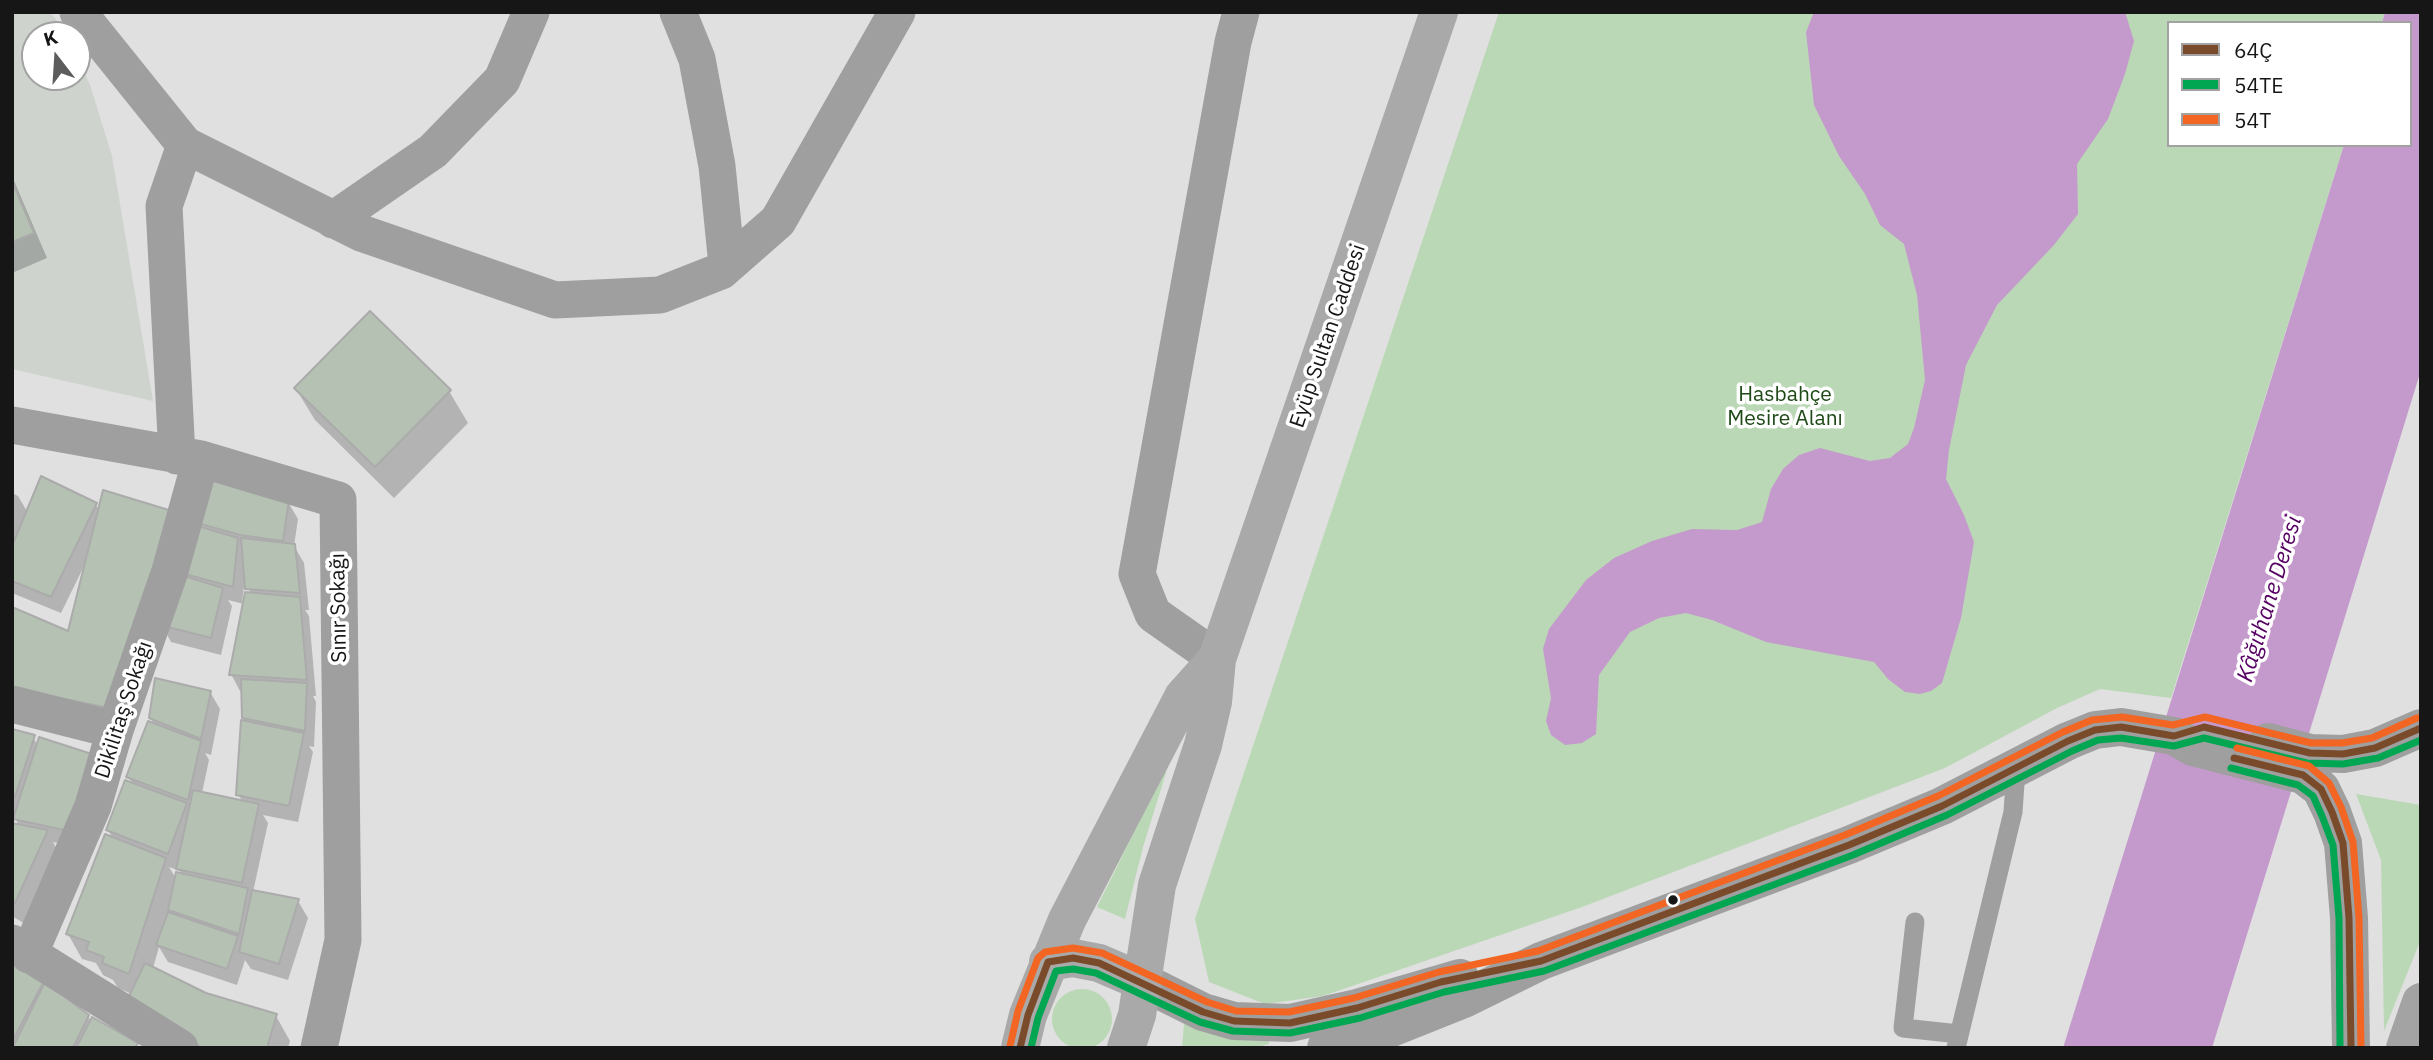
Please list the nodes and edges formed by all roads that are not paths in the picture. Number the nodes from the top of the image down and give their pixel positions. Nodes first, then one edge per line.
1 (78, 12) edge
2 (531, 12) edge
3 (678, 12) edge
4 (897, 12) edge
5 (1241, 12) edge
6 (1439, 12) edge
7 (185, 145) junction
8 (333, 220) junction
9 (727, 265) junction
10 (12, 425) edge
11 (189, 458) junction
12 (1217, 659) junction
13 (12, 704) edge
14 (2421, 728) edge
15 (115, 730) junction
16 (2306, 764) junction
17 (2016, 769) junction
18 (1915, 922) dead end
19 (21, 949) edge
20 (1541, 961) junction
21 (1048, 962) junction
22 (1143, 982) junction
23 (2421, 1002) edge
24 (1029, 1037) edge
25 (1957, 1041) edge
26 (180, 1048) edge
27 (319, 1048) edge
28 (1126, 1048) edge
29 (1326, 1048) edge
30 (2351, 1048) edge
31 (2405, 1048) edge

1 - 7 street
2 - 8 street
3 - 9 street
4 - 9 street
5 - 12 street
6 - 12 main road, Eyüp Sultan Caddesi
7 - 8 street
7 - 11 street, Dikilitaş Sokağı
8 - 9 street
10 - 11 street, Sınır Sokağı
11 - 15 street, Dikilitaş Sokağı
11 - 27 street, Sınır Sokağı
12 - 21 main road, Eyüp Sultan Caddesi
12 - 22 main road, Eyüp Sultan Caddesi
13 - 15 street
14 - 16 street
15 - 19 street, Dikilitaş Sokağı
16 - 17 street
16 - 30 street
17 - 20 street
17 - 25 lane
18 - 25 lane
19 - 26 street
20 - 22 street
20 - 29 street
21 - 22 main road
21 - 24 main road, Eyüp Sultan Caddesi
22 - 28 main road, Eyüp Sultan Caddesi
23 - 31 main road

